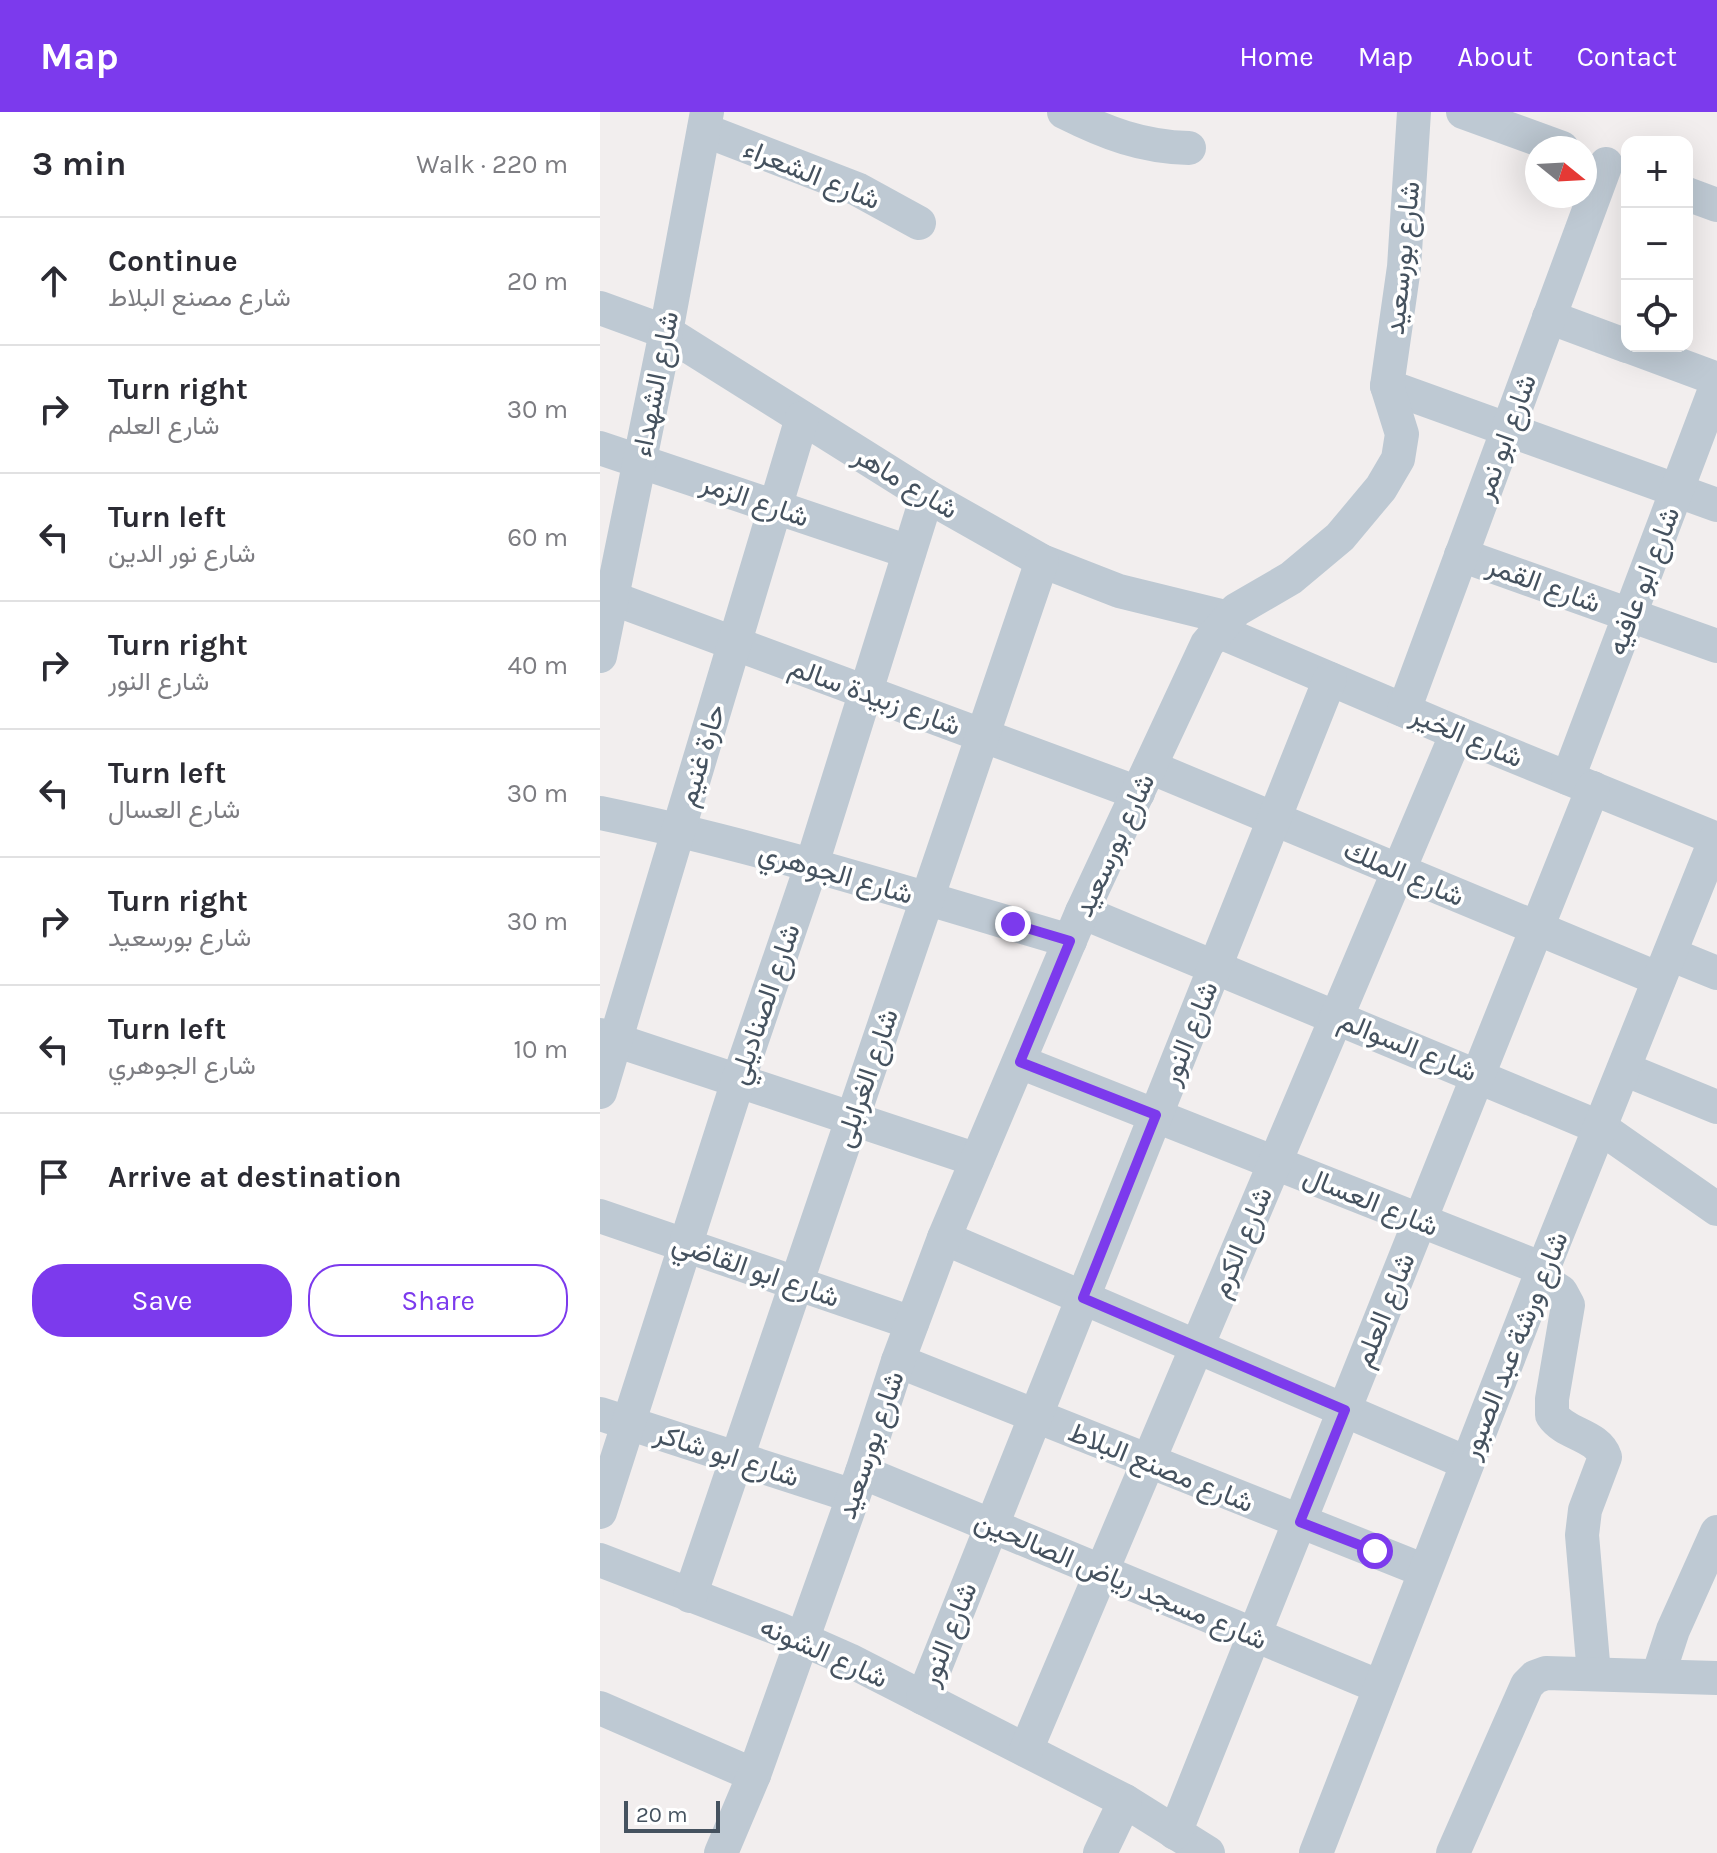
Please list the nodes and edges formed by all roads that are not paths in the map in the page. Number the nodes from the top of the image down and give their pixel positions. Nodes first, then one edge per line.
1 (1064, 112) edge
2 (1414, 112) edge
3 (1463, 112) edge
4 (705, 121) edge
5 (1529, 136) edge
6 (1189, 148) dead end
7 (1606, 164) edge
8 (1693, 196) edge
9 (1717, 205) edge
10 (919, 223) dead end
11 (600, 308) edge
12 (1549, 317) junction
13 (666, 332) junction
14 (1621, 344) edge
15 (1642, 352) edge
16 (1717, 381) edge
17 (1387, 386) junction
18 (802, 418) junction
19 (1508, 429) junction
20 (600, 448) edge
21 (640, 461) junction
22 (1676, 491) junction
23 (927, 496) junction
24 (1717, 505) edge
25 (774, 507) junction
26 (909, 552) junction
27 (1461, 555) junction
28 (1042, 561) junction
29 (612, 598) junction
30 (1630, 615) junction
31 (1223, 624) junction
32 (734, 643) junction
33 (1717, 646) edge
34 (600, 656) edge
35 (1330, 679) junction
36 (865, 692) junction
37 (1404, 710) junction
38 (1457, 733) junction
39 (982, 736) junction
40 (1144, 780) junction
41 (1581, 783) junction
42 (600, 813) edge
43 (1274, 819) junction
44 (678, 829) junction
45 (1716, 838) edge
46 (812, 864) junction
47 (1399, 871) junction
48 (927, 898) junction
49 (1076, 926) junction
50 (1537, 928) junction
51 (1215, 967) junction
52 (1664, 967) junction
53 (1717, 973) edge
54 (1337, 1017) junction
55 (608, 1038) edge
56 (1020, 1062) junction
57 (1624, 1069) junction
58 (1479, 1075) junction
59 (738, 1081) junction
60 (600, 1092) edge
61 (1717, 1107) edge
62 (1156, 1115) junction
63 (852, 1119) junction
64 (1601, 1128) junction
65 (977, 1160) junction
66 (1275, 1163) junction
67 (1717, 1209) edge
68 (600, 1216) edge
69 (1420, 1221) junction
70 (944, 1238) junction
71 (686, 1245) junction
72 (1541, 1274) junction
73 (796, 1283) junction
74 (1083, 1298) junction
75 (912, 1323) junction
76 (1197, 1347) junction
77 (898, 1361) junction
78 (1345, 1410) junction
79 (1035, 1416) junction
80 (614, 1418) edge
81 (737, 1458) junction
82 (1148, 1461) junction
83 (1467, 1463) junction
84 (858, 1484) junction
85 (600, 1512) edge
86 (1300, 1522) junction
87 (991, 1526) junction
88 (1715, 1541) edge
89 (600, 1560) edge
90 (1425, 1571) junction
91 (1102, 1572) junction
92 (690, 1596) junction
93 (1254, 1635) junction
94 (802, 1639) junction
95 (1594, 1674) junction
96 (1658, 1676) junction
97 (1717, 1678) edge
98 (1380, 1687) junction
99 (923, 1698) junction
100 (600, 1708) edge
101 (1026, 1750) junction
102 (754, 1775) junction
103 (1125, 1801) junction
104 (1175, 1833) junction
105 (721, 1853) edge
106 (1100, 1853) edge
107 (1208, 1853) edge
108 (1316, 1853) edge
109 (1453, 1853) edge

1 - 6 street
2 - 17 street, شارع بورسعيد
3 - 5 street
4 - 10 street, شارع الشعراء
4 - 13 street, شارع الشهداء
7 - 12 street, شارع ابو نمر
8 - 9 street
11 - 13 street, شارع ماهر
12 - 14 street
12 - 19 street, شارع ابو نمر
13 - 18 street, شارع ماهر
13 - 21 street, شارع الشهداء
15 - 16 street
16 - 22 street, شارع ابو عافيه
17 - 19 street
17 - 31 street, شارع بورسعيد
18 - 23 street, شارع ماهر
18 - 25 street, حارة غنيم
19 - 22 street
19 - 27 street, شارع ابو نمر
20 - 21 street, شارع الزمر
21 - 25 street, شارع الزمر
21 - 29 street, شارع الشهداء
22 - 24 street
22 - 30 street, شارع ابو عافيه
23 - 26 street, شارع الصناديلي
23 - 28 street, شارع ماهر
25 - 26 street, شارع الزمر
25 - 32 street, حارة غنيم
26 - 36 street, شارع الصناديلي
27 - 30 street, شارع القمر
27 - 37 street, شارع ابو نمر
28 - 31 street, شارع ماهر
28 - 39 street, شارع الغرابلى
29 - 32 street, شارع زبيدة سالم
29 - 34 street, شارع الشهداء
30 - 33 street, شارع القمر
30 - 41 street, شارع ابو عافيه
31 - 35 street, شارع الخير
31 - 40 street, شارع بورسعيد
32 - 36 street, شارع زبيدة سالم
32 - 44 street, حارة غنيم
35 - 37 street, شارع الخير
35 - 43 street, شارع النور
36 - 39 street, شارع زبيدة سالم
36 - 46 street, شارع الصناديلي
37 - 38 street, شارع الخير
38 - 41 street, شارع الخير
38 - 47 street, شارع الكرم
39 - 40 street, شارع زبيدة سالم
39 - 48 street, شارع الغرابلى
40 - 43 street, شارع الملك
40 - 49 street, شارع بورسعيد
41 - 45 street, شارع الخير
41 - 50 street, شارع العلم
42 - 44 street, شارع الجوهري
43 - 47 street, شارع الملك
43 - 51 street, شارع النور
44 - 46 street, شارع الجوهري
44 - 55 street, حارة غنيم
45 - 52 street, شارع ورشة عبد الصبور
46 - 48 street, شارع الجوهري
46 - 59 street, شارع الصناديلي
47 - 50 street, شارع الملك
47 - 54 street, شارع الكرم
48 - 49 street, شارع الجوهري
48 - 63 street, شارع الغرابلى
49 - 51 street, شارع السوالم
49 - 56 street, شارع بورسعيد
50 - 52 street, شارع الملك
50 - 58 street, شارع العلم
51 - 54 street, شارع السوالم
51 - 62 street, شارع النور
52 - 53 street, شارع الملك
52 - 57 street, شارع ورشة عبد الصبور
54 - 58 street, شارع السوالم
54 - 66 street, شارع الكرم
55 - 59 street
55 - 60 street, حارة غنيم
56 - 62 street, شارع العسال
56 - 65 street, شارع بورسعيد
57 - 61 street
57 - 64 street, شارع ورشة عبد الصبور
58 - 64 street, شارع السوالم
58 - 69 street, شارع العلم
59 - 63 street
59 - 71 street, شارع الصناديلي
62 - 66 street, شارع العسال
62 - 74 street, شارع النور
63 - 65 street
63 - 73 street, شارع الغرابلى
64 - 67 street, شارع السوالم
64 - 72 street, شارع ورشة عبد الصبور
65 - 70 street, شارع بورسعيد
66 - 69 street, شارع العسال
66 - 76 street, شارع الكرم
68 - 71 street, شارع ابو القاضي
69 - 72 street, شارع العسال
69 - 78 street, شارع العلم
70 - 74 street
70 - 75 street, شارع بورسعيد
71 - 73 street, شارع ابو القاضي
71 - 80 street, شارع الصناديلي
72 - 83 street, شارع ورشة عبد الصبور
72 - 95 street
73 - 75 street, شارع ابو القاضي
73 - 81 street, شارع الغرابلى
74 - 76 street
74 - 79 street, شارع النور
75 - 77 street, شارع بورسعيد
76 - 78 street
76 - 82 street, شارع الكرم
77 - 79 street, شارع مصنع البلاط
77 - 84 street, شارع بورسعيد
78 - 83 street
78 - 86 street, شارع العلم
79 - 82 street, شارع مصنع البلاط
79 - 87 street, شارع النور
80 - 81 street, شارع ابو شاكر
80 - 85 street, شارع الصناديلي
81 - 84 street, شارع ابو شاكر
81 - 92 street, شارع الغرابلى
82 - 86 street, شارع مصنع البلاط
82 - 91 street, شارع الكرم
83 - 90 street, شارع ورشة عبد الصبور
84 - 87 street, شارع مسجد رياض الصالحين
84 - 94 street, شارع بورسعيد
86 - 90 street, شارع مصنع البلاط
86 - 93 street, شارع العلم
87 - 91 street, شارع مسجد رياض الصالحين
87 - 99 street, شارع النور
88 - 96 street
89 - 92 street, شارع الشونه
90 - 98 street, شارع ورشة عبد الصبور
91 - 93 street, شارع مسجد رياض الصالحين
91 - 101 street, شارع الكرم
92 - 94 street, شارع الشونه
93 - 98 street, شارع مسجد رياض الصالحين
93 - 104 street, شارع العلم
94 - 99 street, شارع الشونه
94 - 102 street, شارع بورسعيد
95 - 96 street
95 - 109 street
96 - 97 street
98 - 108 street, شارع ورشة عبد الصبور
99 - 101 street, شارع الشونه
100 - 102 street
101 - 103 street, شارع الشونه
102 - 105 street, شارع بورسعيد
103 - 104 street, شارع الشونه
103 - 106 street
104 - 107 street, شارع الشونه

